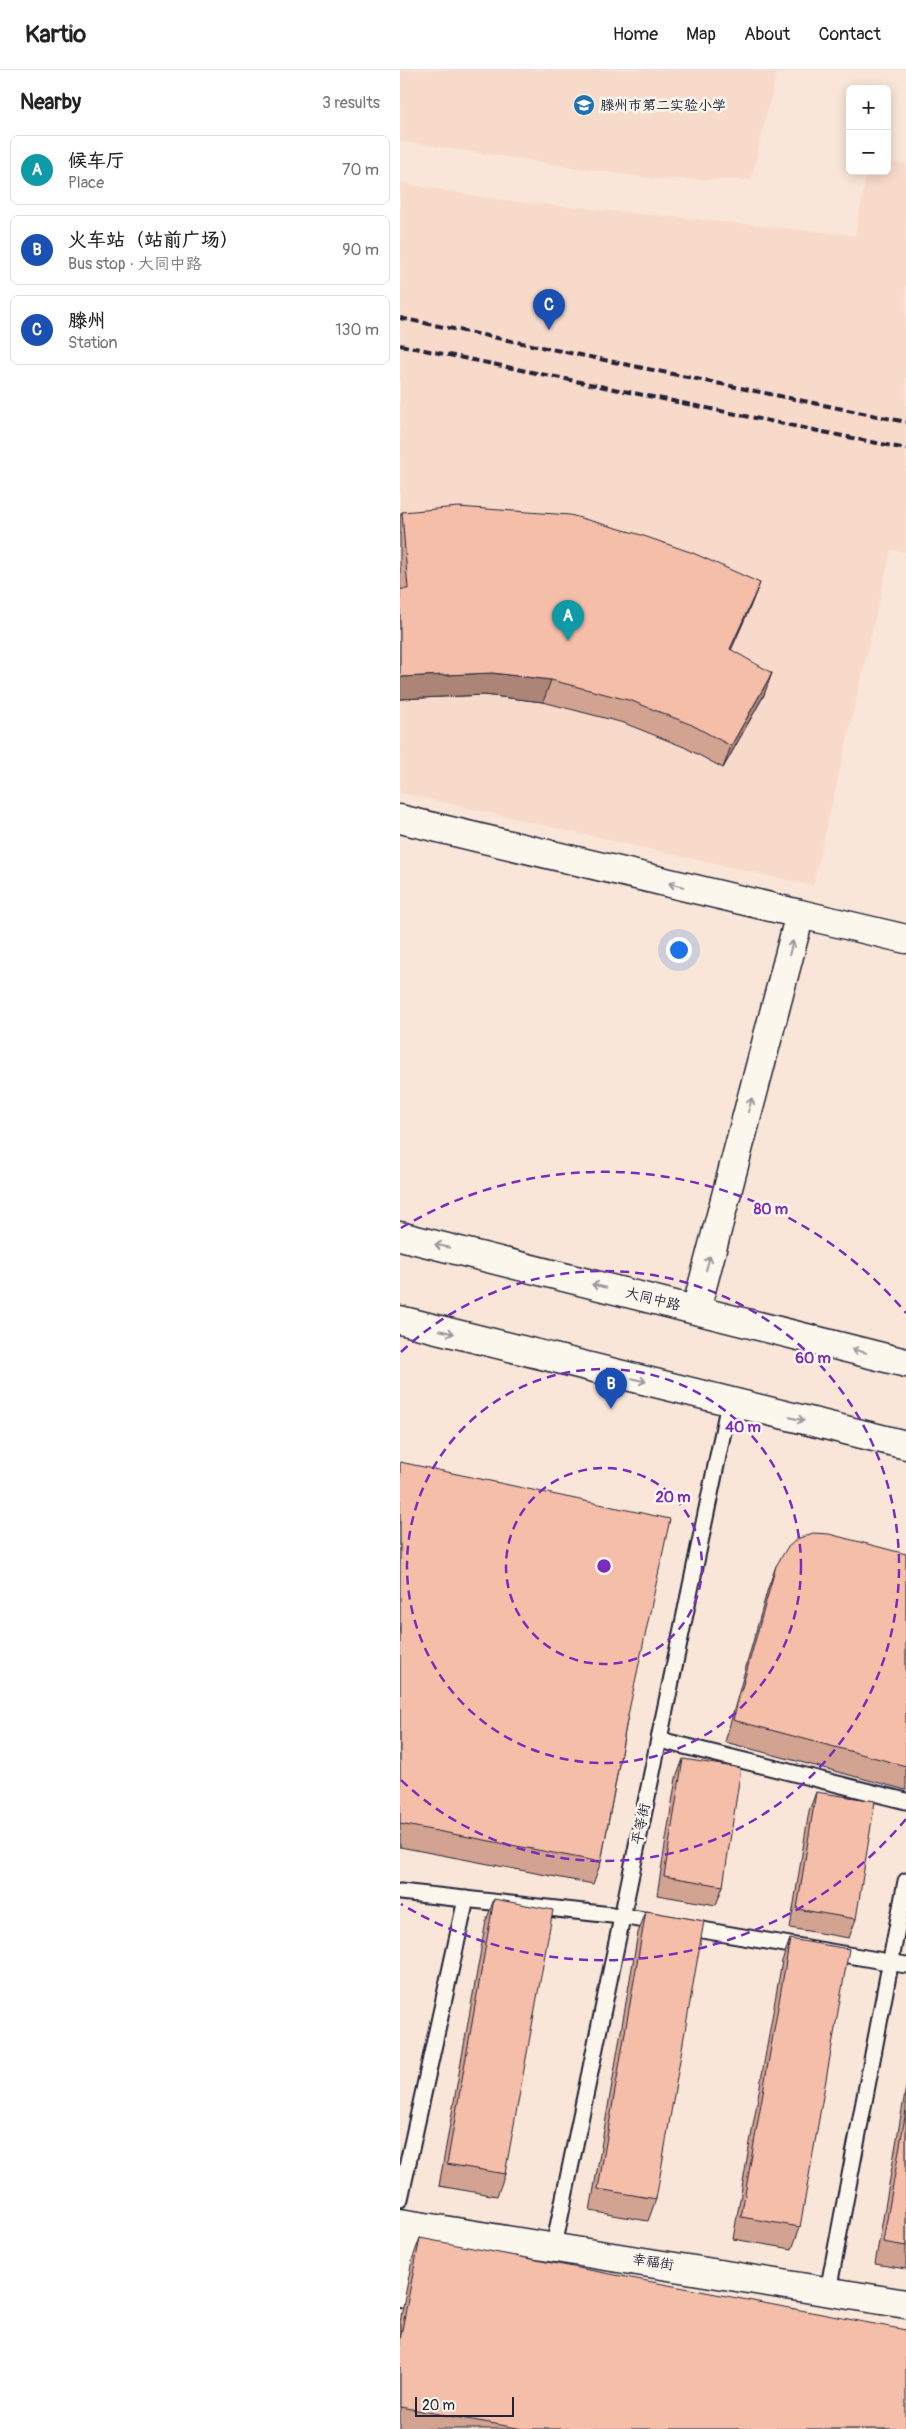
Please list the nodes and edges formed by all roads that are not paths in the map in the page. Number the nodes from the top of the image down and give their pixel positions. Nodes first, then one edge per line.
1 (400, 819) edge
2 (800, 914) junction
3 (906, 939) edge
4 (400, 1236) edge
5 (696, 1310) junction
6 (400, 1320) edge
7 (906, 1363) edge
8 (729, 1402) junction
9 (906, 1446) edge
10 (660, 1740) junction
11 (906, 1801) edge
12 (906, 1881) edge
13 (400, 1892) edge
14 (466, 1899) junction
15 (621, 1916) junction
16 (898, 1964) edge
17 (400, 2198) edge
18 (407, 2224) edge
19 (554, 2246) junction
20 (828, 2291) junction
21 (400, 2295) edge
22 (906, 2304) edge

2 -> 1 street
2 - 3 street
5 -> 2 street
5 -> 4 street, 大同中路
7 -> 5 street, 大同中路
6 -> 8 street
8 -> 9 street
8 - 10 lane, 平等街
10 - 11 lane
10 - 15 lane, 平等街
12 - 16 lane
13 - 14 lane
14 - 15 lane
14 - 17 lane
15 - 16 lane
15 - 19 lane, 平等街
16 - 20 lane
18 - 19 street, 幸福街
18 - 21 street
19 - 20 street, 幸福街
20 - 22 street, 幸福街

